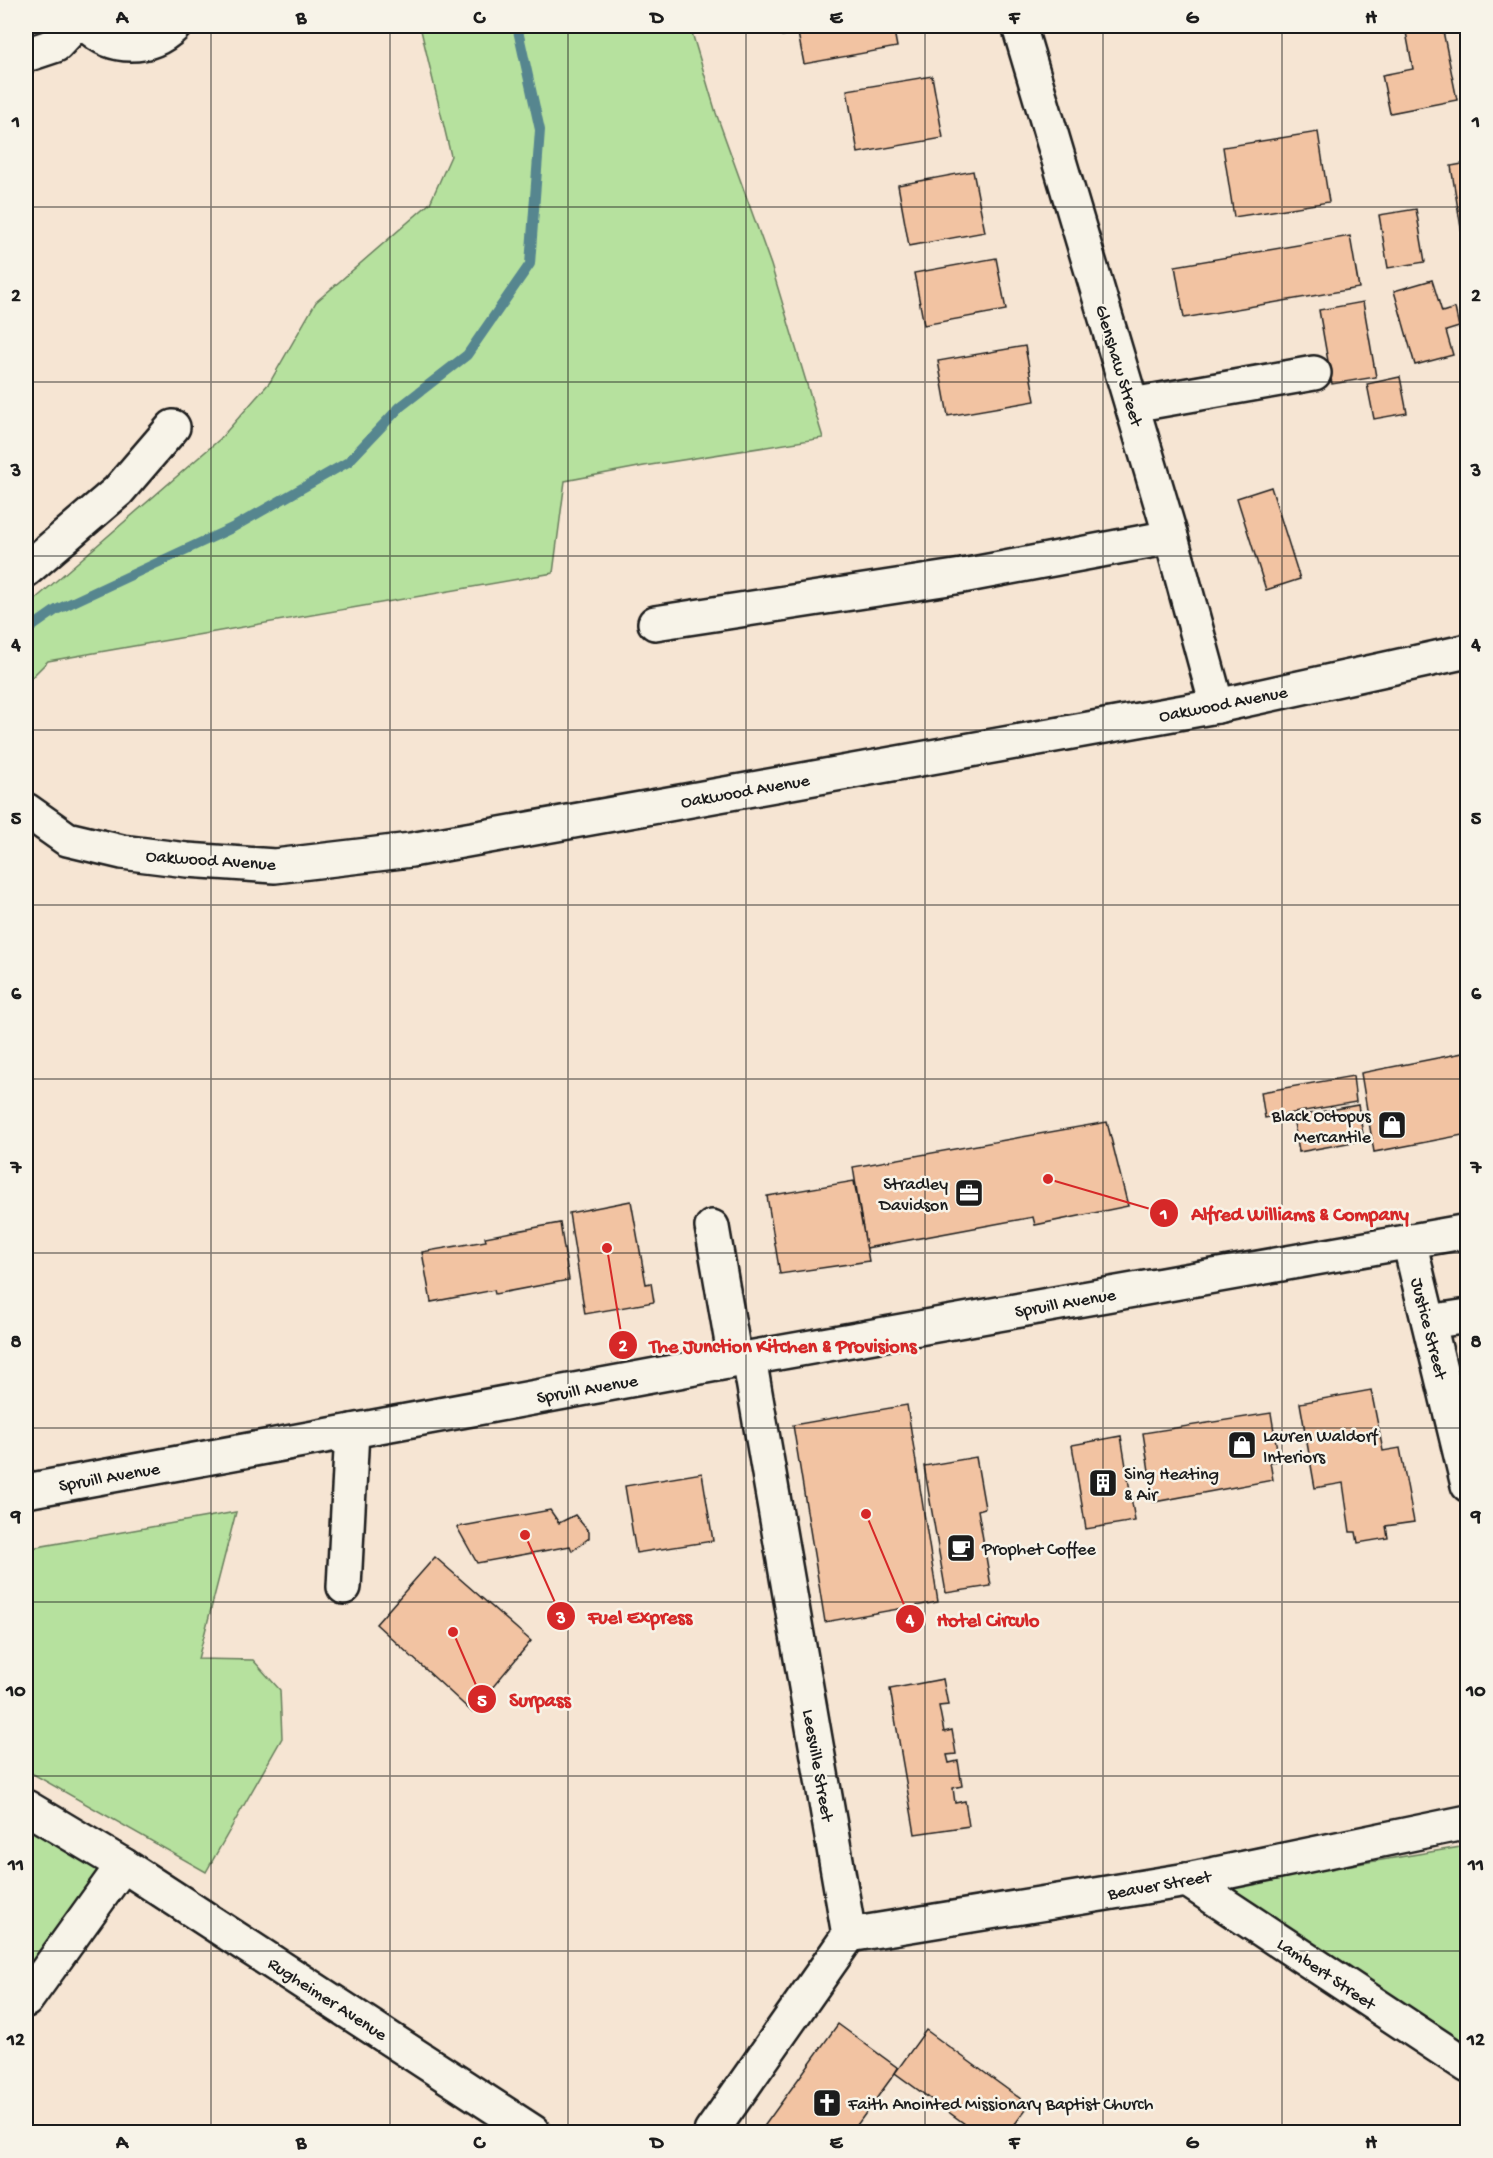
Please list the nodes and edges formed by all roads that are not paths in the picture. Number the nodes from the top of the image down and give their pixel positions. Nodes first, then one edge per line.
1 (74, 26) edge
2 (88, 26) edge
3 (174, 26) edge
4 (1019, 26) edge
5 (26, 55) edge
6 (1314, 373) dead end
7 (1132, 405) junction
8 (173, 427) dead end
9 (1171, 537) junction
10 (26, 570) edge
11 (655, 623) dead end
12 (1467, 651) edge
13 (1217, 706) junction
14 (29, 820) edge
15 (712, 1227) dead end
16 (1467, 1231) edge
17 (1409, 1241) junction
18 (1467, 1316) edge
19 (1429, 1322) junction
20 (742, 1359) junction
21 (352, 1431) junction
22 (1467, 1485) edge
23 (26, 1491) edge
24 (344, 1587) dead end
25 (26, 1807) edge
26 (1467, 1822) edge
27 (123, 1865) junction
28 (1187, 1880) junction
29 (849, 1935) junction
30 (26, 2000) edge
31 (1467, 2066) edge
32 (533, 2133) edge
33 (711, 2133) edge

1 - 5 street
2 - 3 street
4 - 7 street, Glenshaw Street
6 - 7 street
7 - 9 street, Glenshaw Street
8 - 10 street
9 - 11 street
9 - 13 street, Glenshaw Street
12 - 13 street, Oakwood Avenue
13 - 14 street, Oakwood Avenue
15 - 20 street, Leesville Street
16 - 17 street, Spruill Avenue
17 - 19 street, Justice Street
17 - 20 street, Spruill Avenue
18 - 19 street
19 - 22 street, Justice Street
20 - 21 street, Spruill Avenue
20 - 29 street, Leesville Street
21 - 23 street, Spruill Avenue
21 - 24 street
25 - 27 street, Rugheimer Avenue
26 - 28 street, Beaver Street
27 - 30 street
27 - 32 street, Rugheimer Avenue
28 - 29 street, Beaver Street
28 - 31 street, Lambert Street
29 - 33 street

